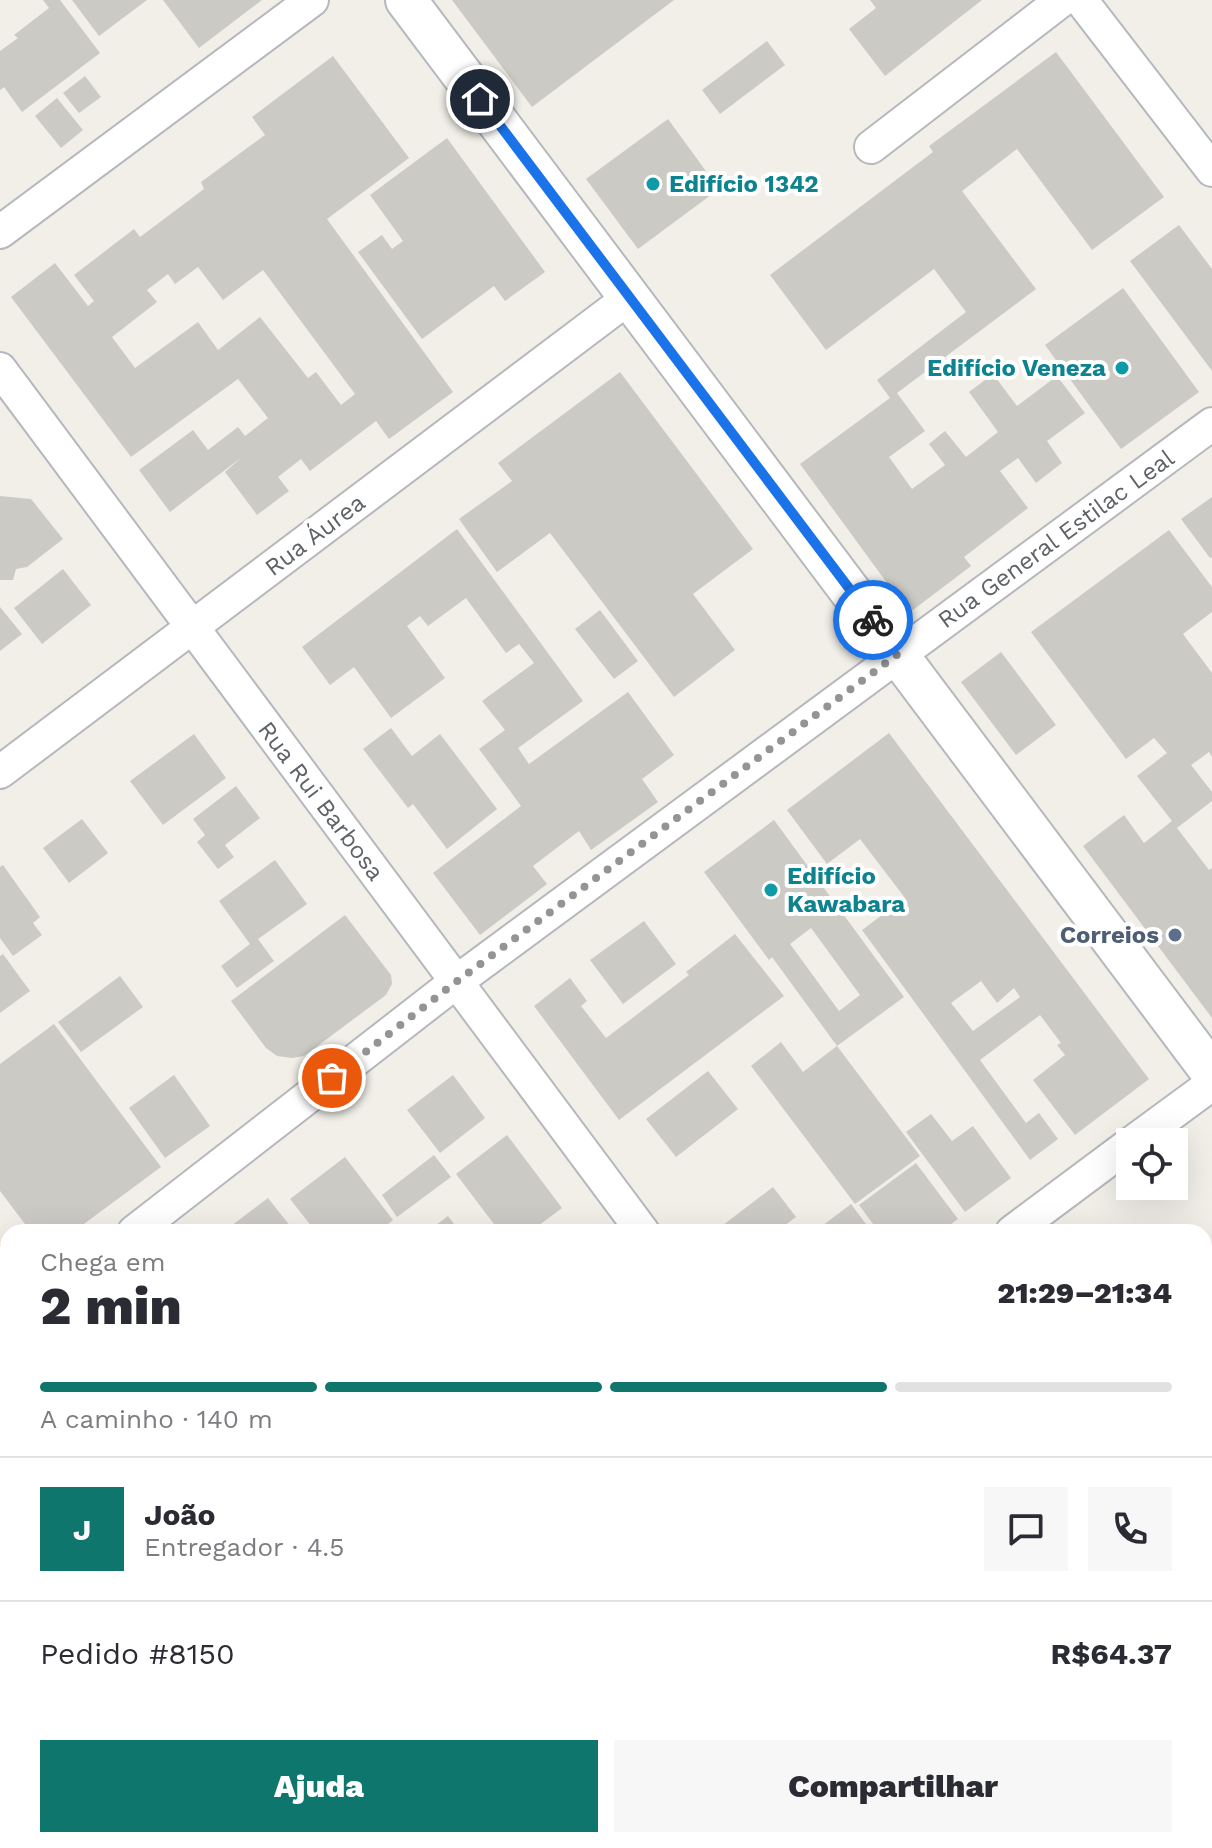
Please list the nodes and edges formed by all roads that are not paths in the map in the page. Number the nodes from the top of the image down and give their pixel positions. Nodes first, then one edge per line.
1 (312, 0) edge
2 (406, 0) edge
3 (1062, 0) edge
4 (1081, 0) edge
5 (871, 147) dead end
6 (1212, 170) edge
7 (0, 232) edge
8 (630, 297) junction
9 (0, 369) edge
10 (1212, 424) edge
11 (192, 628) junction
12 (898, 654) junction
13 (0, 772) edge
14 (456, 982) junction
15 (1212, 1073) edge
16 (1212, 1084) edge
17 (1152, 1128) edge
18 (1116, 1155) edge
19 (144, 1224) edge
20 (637, 1224) edge
21 (1023, 1224) edge

1 - 7 street
2 - 8 street
3 - 5 street
4 - 6 street
8 - 11 street, Rua Áurea
8 - 12 street
9 - 11 street, Rua Rui Barbosa
10 - 12 street, Rua General Estilac Leal
11 - 13 street, Rua Áurea
11 - 14 street, Rua Rui Barbosa
12 - 14 street, Rua General Estilac Leal
12 - 15 street
14 - 19 street, Rua General Estilac Leal
14 - 20 street, Rua Rui Barbosa
16 - 17 street
18 - 21 street

